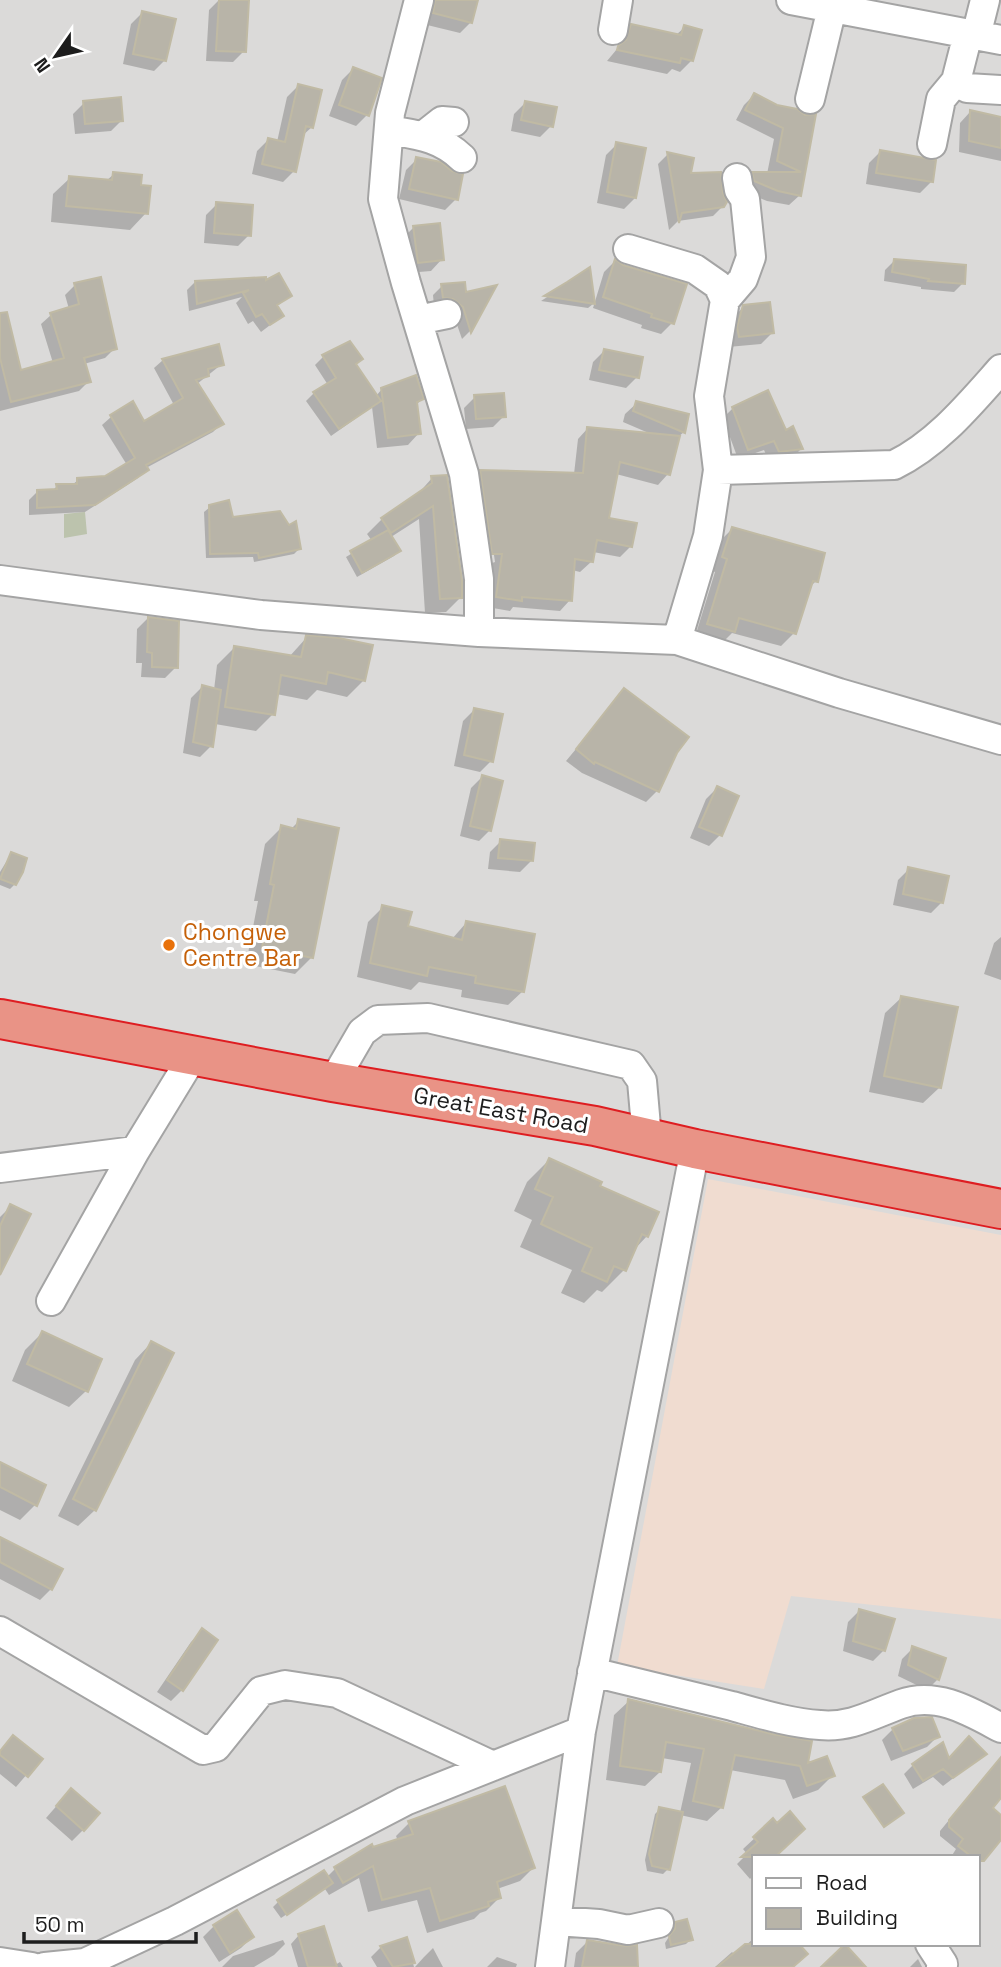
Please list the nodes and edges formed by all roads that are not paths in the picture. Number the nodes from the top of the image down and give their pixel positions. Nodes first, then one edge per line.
1 (419, 0) edge
2 (618, 0) edge
3 (791, 0) edge
4 (985, 0) edge
5 (832, 8) junction
6 (613, 30) dead end
7 (982, 37) edge
8 (956, 81) junction
9 (1001, 90) edge
10 (810, 99) dead end
11 (454, 122) dead end
12 (389, 130) junction
13 (423, 136) junction
14 (933, 144) dead end
15 (462, 158) dead end
16 (737, 178) dead end
17 (628, 249) dead end
18 (725, 300) junction
19 (447, 314) dead end
20 (418, 320) junction
21 (1001, 369) edge
22 (718, 470) junction
23 (0, 580) edge
24 (480, 632) junction
25 (677, 640) junction
26 (1001, 740) edge
27 (0, 1019) edge
28 (193, 1056) junction
29 (333, 1082) junction
30 (647, 1138) junction
31 (695, 1149) junction
32 (135, 1151) junction
33 (0, 1168) edge
34 (1001, 1209) edge
35 (51, 1301) dead end
36 (0, 1631) edge
37 (592, 1672) junction
38 (1001, 1728) edge
39 (581, 1731) junction
40 (493, 1766) junction
41 (556, 1921) junction
42 (659, 1923) dead end
43 (931, 1946) edge
44 (0, 1962) edge
45 (32, 1967) edge
46 (45, 1967) edge
47 (550, 1967) edge
48 (941, 1967) edge

1 - 12 street
2 - 6 street
3 - 5 street
4 - 7 street
5 - 7 street
5 - 10 street
7 - 8 street
8 - 9 street
8 - 14 street
11 - 13 street
12 - 13 street
12 - 20 street
13 - 15 street
16 - 18 street
17 - 18 street
18 - 22 street
19 - 20 street
20 - 24 street
21 - 22 street
22 - 25 street
23 - 24 street
24 - 25 street
25 - 26 street
27 - 28 highway, Great East Road
28 - 29 highway, Great East Road
28 - 32 street
29 - 30 highway, Great East Road
29 - 30 street
30 - 31 highway, Great East Road
31 - 34 highway, Great East Road
31 - 37 street
32 - 33 street
32 - 35 street
36 - 40 street
37 - 38 street
37 - 39 street
39 - 40 street
39 - 41 street
40 - 46 street
41 - 42 street
41 - 47 street
43 - 48 street
44 - 45 street

